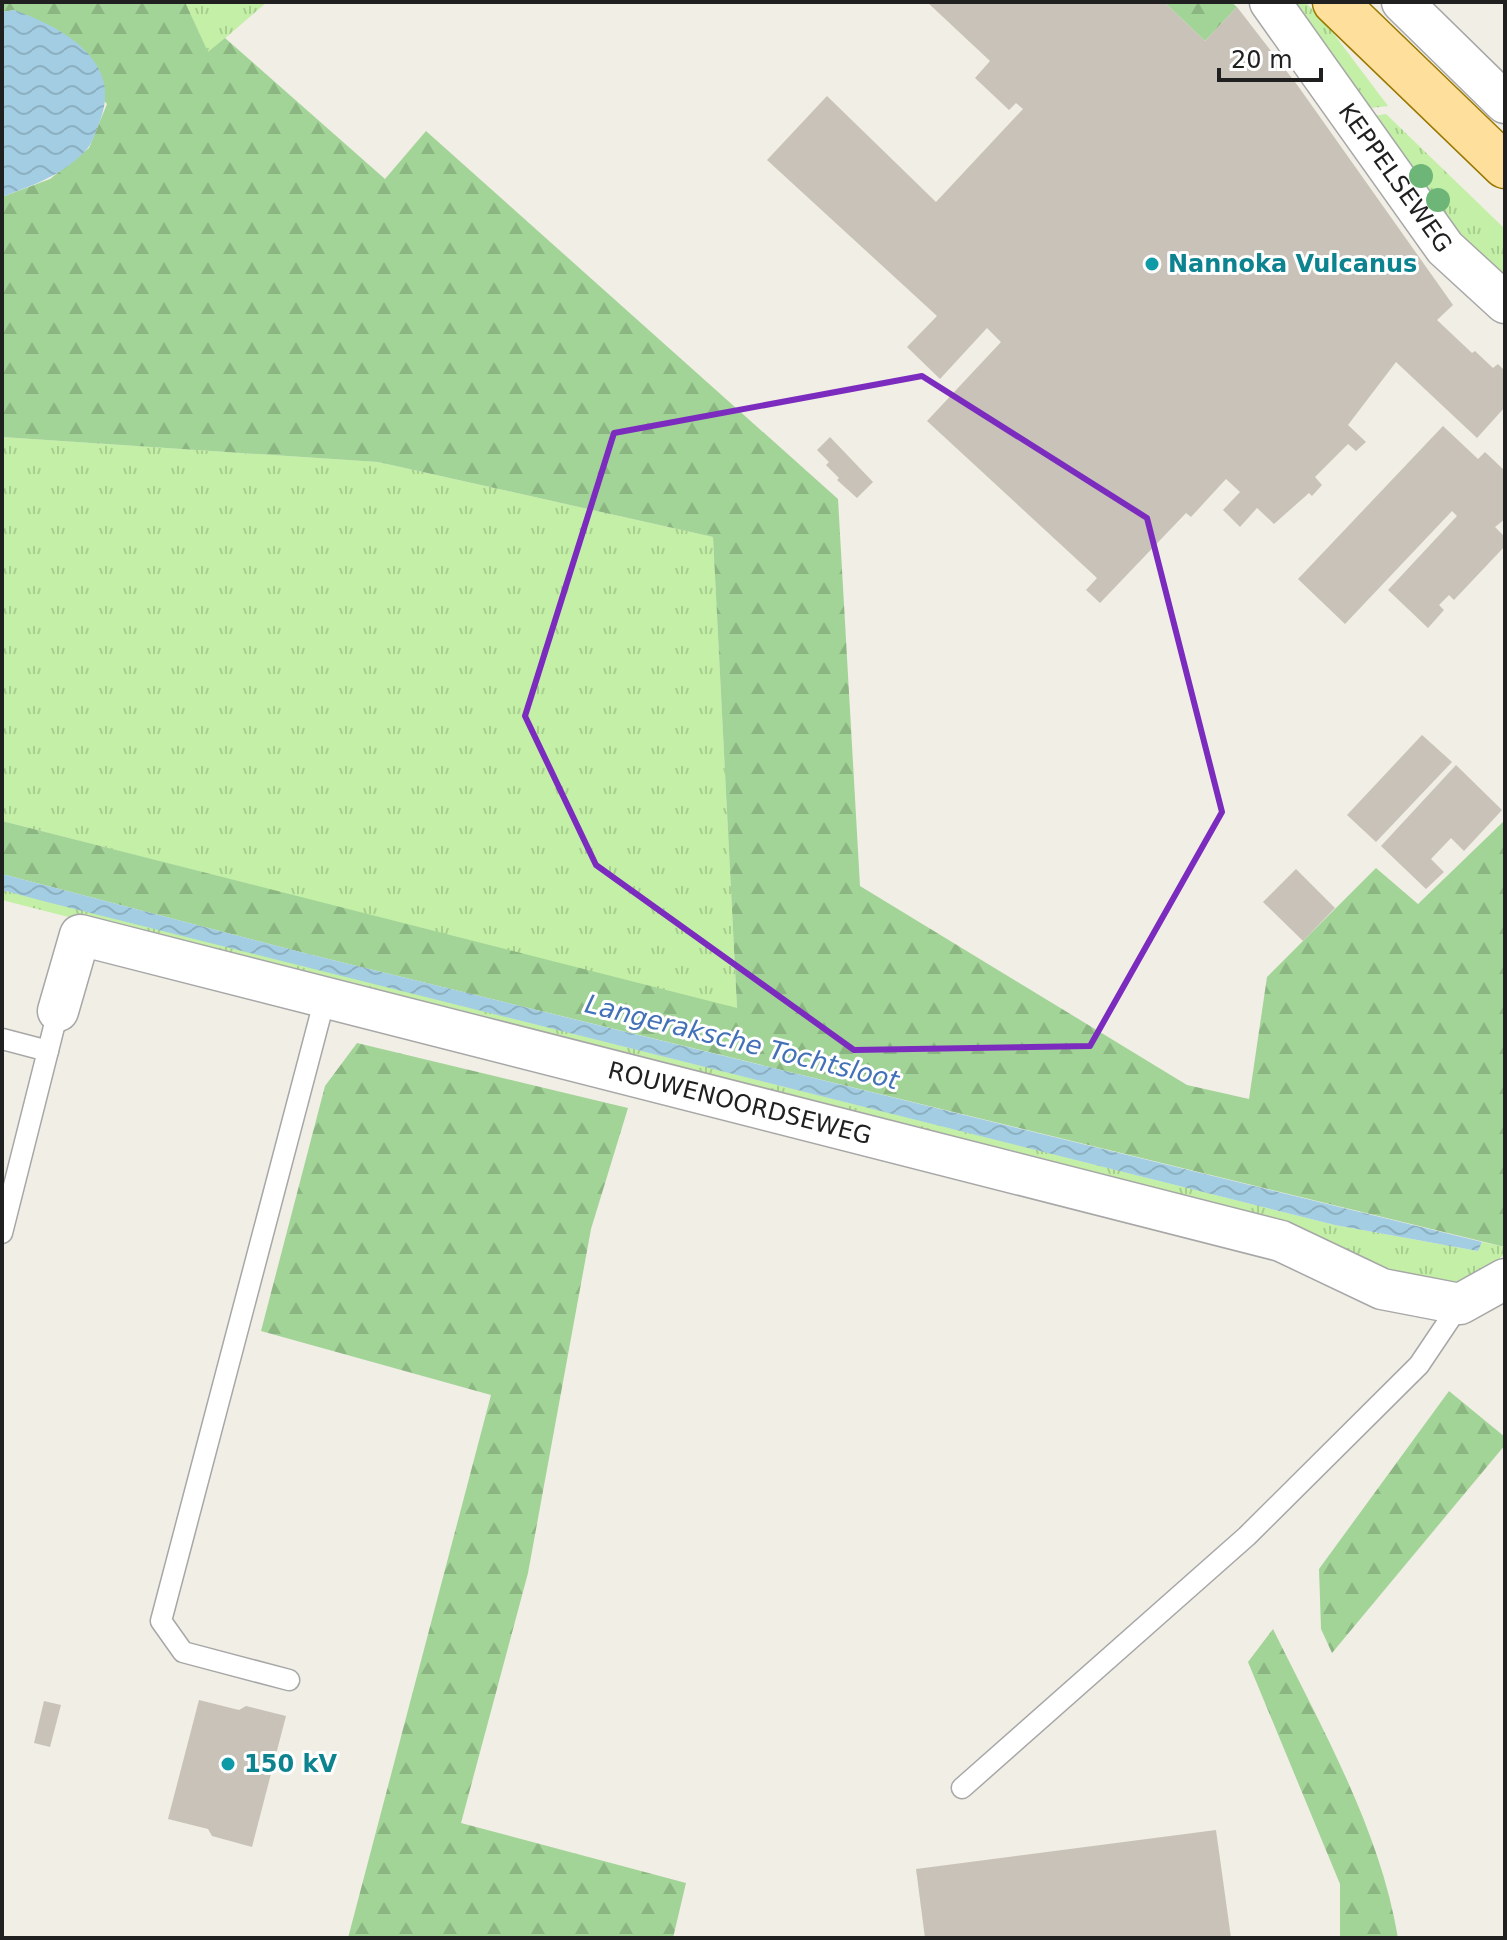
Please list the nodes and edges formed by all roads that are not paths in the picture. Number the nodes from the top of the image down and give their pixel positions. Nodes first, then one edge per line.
1 (1270, 2) edge
2 (1335, 2) edge
3 (1402, 2) edge
4 (1505, 103) edge
5 (1505, 166) edge
6 (1505, 303) edge
7 (325, 998) junction
8 (58, 1011) joint
9 (2, 1039) edge
10 (48, 1051) junction
11 (2, 1233) edge
12 (1505, 1279) edge
13 (1460, 1304) junction
14 (289, 1680) dead end
15 (962, 1788) dead end

1 - 6 street, KEPPELSEWEG
2 - 5 main road
3 - 4 street
7 - 8 street, ROUWENOORDSEWEG
7 - 13 street, ROUWENOORDSEWEG
7 - 14 lane
8 - 10 lane, ROUWENOORDSEWEG
9 - 10 lane
10 - 11 lane, ROUWENOORDSEWEG
12 - 13 street
13 - 15 lane

